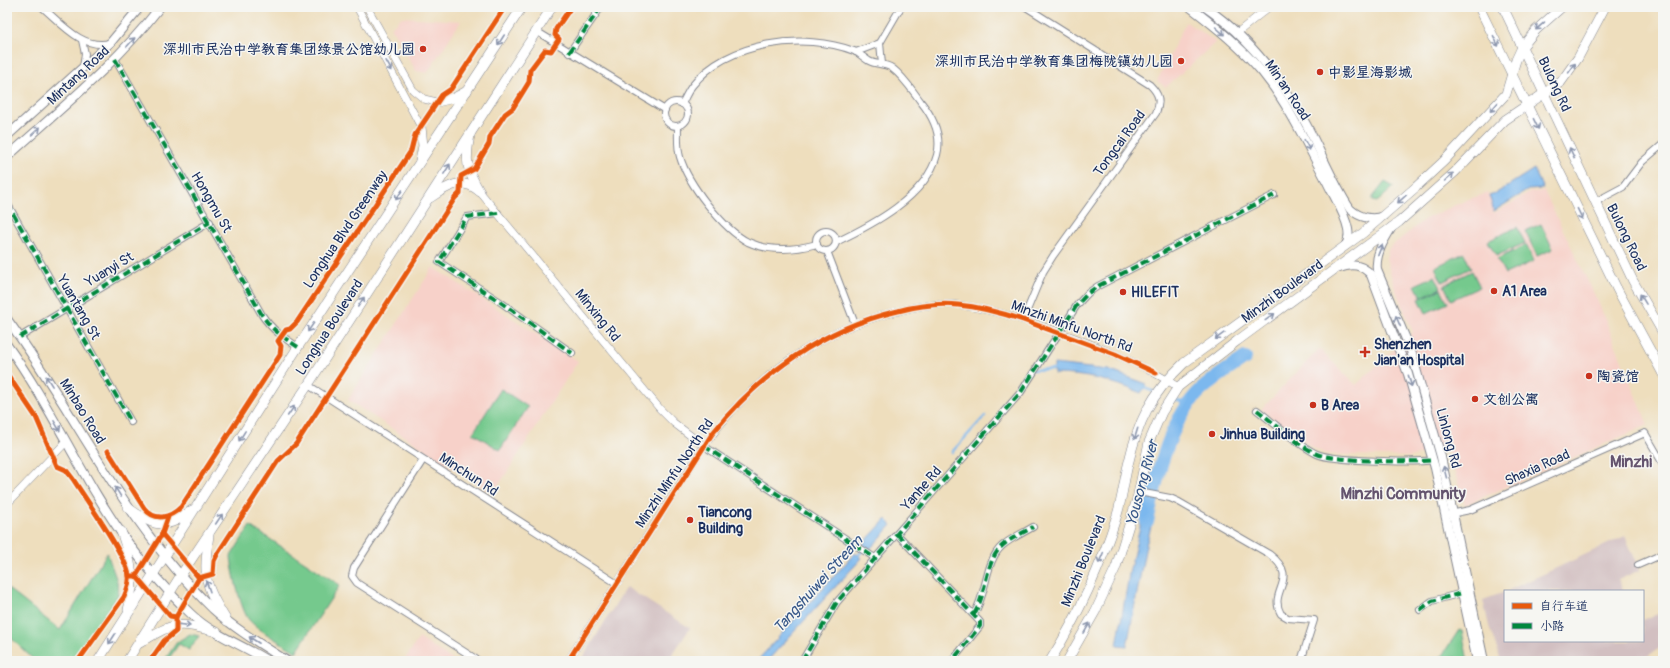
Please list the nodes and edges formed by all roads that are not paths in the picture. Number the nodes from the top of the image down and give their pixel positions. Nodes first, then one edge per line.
1 (42, 7) edge
2 (140, 7) edge
3 (160, 7) edge
4 (357, 7) edge
5 (367, 7) edge
6 (522, 7) edge
7 (552, 7) edge
8 (601, 7) edge
9 (901, 7) edge
10 (1026, 7) edge
11 (1190, 7) edge
12 (1205, 7) edge
13 (1269, 7) edge
14 (1479, 7) edge
15 (1503, 7) edge
16 (1562, 7) edge
17 (1606, 7) edge
18 (536, 31) junction
19 (1237, 33) junction
20 (82, 40) junction
21 (111, 42) junction
22 (880, 43) junction
23 (1522, 47) junction
24 (856, 52) junction
25 (569, 53) junction
26 (115, 59) junction
27 (882, 64) junction
28 (82, 69) junction
29 (1512, 74) junction
30 (471, 87) junction
31 (1544, 95) junction
32 (437, 102) joint
33 (682, 104) junction
34 (1527, 105) junction
35 (665, 110) junction
36 (678, 126) junction
37 (421, 127) joint
38 (471, 130) junction
39 (7, 136) edge
40 (1663, 144) edge
41 (7, 156) edge
42 (418, 168) junction
43 (1581, 173) joint
44 (480, 192) junction
45 (1274, 195) dead end
46 (425, 202) junction
47 (1595, 202) junction
48 (7, 203) edge
49 (1343, 205) junction
50 (498, 213) junction
51 (1384, 216) junction
52 (210, 222) junction
53 (1392, 227) junction
54 (836, 242) junction
55 (817, 244) junction
56 (1345, 246) junction
57 (827, 251) junction
58 (1338, 268) junction
59 (1376, 277) junction
60 (67, 309) junction
61 (7, 319) edge
62 (1023, 320) junction
63 (855, 324) junction
64 (1060, 333) junction
65 (1663, 333) edge
66 (20, 337) junction
67 (7, 345) edge
68 (298, 347) junction
69 (572, 353) dead end
70 (1663, 374) edge
71 (1167, 380) junction
72 (308, 385) junction
73 (1176, 390) junction
74 (1257, 410) dead end
75 (131, 422) dead end
76 (66, 442) junction
77 (704, 446) junction
78 (423, 460) junction
79 (1433, 460) junction
80 (1663, 464) edge
81 (1139, 492) junction
82 (7, 504) edge
83 (198, 506) junction
84 (128, 507) junction
85 (1449, 514) junction
86 (1033, 527) dead end
87 (121, 531) junction
88 (210, 532) junction
89 (897, 534) junction
90 (1663, 554) edge
91 (166, 557) junction
92 (873, 557) junction
93 (1638, 565) dead end
94 (154, 574) junction
95 (181, 575) junction
96 (616, 583) junction
97 (170, 591) junction
98 (1462, 593) junction
99 (1420, 610) dead end
100 (974, 614) junction
101 (127, 616) junction
102 (227, 620) junction
103 (217, 632) junction
104 (138, 645) junction
105 (98, 661) edge
106 (127, 661) edge
107 (268, 661) edge
108 (287, 661) edge
109 (479, 661) edge
110 (568, 661) edge
111 (802, 661) edge
112 (952, 661) edge
113 (1050, 661) edge
114 (1066, 661) edge
115 (1301, 661) edge
116 (1477, 661) edge
117 (1484, 661) edge

1 - 20 street
2 - 21 main road, Mintang Road
26 -> 3 main road, Mintang Road
4 -> 37 street
5 - 32 street
6 -> 30 main road, Longhua Boulevard
7 - 18 main road, Longhua Boulevard
8 - 25 street
9 - 22 street
10 - 62 street, Tongcai Road
11 -> 49 main road, Min'an Road
12 - 19 main road, Min'an Road
13 - 19 street
14 -> 29 main road
15 - 23 main road, Bulong Rd
16 -> 23 main road, Minzhi Boulevard
31 -> 17 main road, Minzhi Boulevard
18 - 25 street
18 - 38 main road, Longhua Boulevard
19 - 49 main road, Min'an Road
20 - 21 street
20 - 28 street
21 - 28 main road, Mintang Road
22 - 24 street
22 - 27 street
23 - 29 main road, Minzhi Boulevard
23 - 31 main road, Bulong Rd
24 - 27 street
24 - 33 street
25 - 35 street
41 -> 26 main road, Mintang Road
26 - 52 street, Hongmu St
27 - 54 street
28 - 39 main road, Mintang Road
29 - 34 main road
29 -> 51 main road, Minzhi Boulevard
30 - 32 main road
30 - 42 main road, Longhua Boulevard
31 - 34 main road, Minzhi Boulevard
43 -> 31 main road, Bulong Rd
33 - 35 street
33 - 36 street
53 -> 34 main road, Minzhi Boulevard
34 -> 70 main road
35 - 36 street
36 - 55 street
37 - 42 main road
38 - 44 main road
46 -> 38 main road, Longhua Boulevard
40 - 47 street
42 -> 68 main road, Longhua Boulevard
43 - 47 main road, Bulong Road
44 - 46 main road
44 - 50 street, Minxing Rd
45 - 64 street, Yanhe Rd
72 -> 46 main road, Longhua Boulevard
65 -> 47 main road, Bulong Road
48 - 60 street, Yuantang St
49 - 51 main road
49 - 56 main road
50 - 69 street
50 - 77 street, Minxing Rd
51 - 56 main road, Minzhi Boulevard
52 - 60 street, Yuanyi St
52 - 68 street, Hongmu St
53 - 58 main road, Minzhi Boulevard
59 -> 53 main road
54 - 55 street
54 - 57 street
55 - 57 street
56 -> 71 main road, Minzhi Boulevard
57 - 63 street
58 - 59 main road
73 -> 58 main road, Minzhi Boulevard
59 -> 79 main road, Linlong Rd
85 -> 59 main road, Linlong Rd
60 - 66 street, Yuanyi St
60 - 75 street, Yuantang St
61 - 66 main road, Minbao Road
62 - 63 street, Minzhi Minfu North Rd
62 - 64 street, Minzhi Minfu North Rd
63 - 77 street, Minzhi Minfu North Rd
64 - 71 street, Minzhi Minfu North Rd
64 - 89 street, Yanhe Rd
84 -> 66 main road, Minbao Road
67 -> 76 main road, Minbao Road
68 -> 83 main road, Longhua Boulevard
71 - 73 street, Minzhi Minfu North Rd
71 -> 113 main road, Minzhi Boulevard
72 - 78 street, Minchun Rd
88 -> 72 main road, Longhua Boulevard
73 - 81 main road, Minzhi Boulevard
74 - 79 street
76 - 82 street
76 - 87 main road, Minbao Road
77 - 92 street
77 - 96 street, Minzhi Minfu North Rd
78 - 96 street, Minchun Rd
78 - 109 street
79 - 85 main road, Linlong Rd
80 - 85 street, Shaxia Road
114 -> 81 main road, Minzhi Boulevard
81 - 115 street
83 - 84 main road
83 - 91 main road, Longhua Boulevard
84 - 91 main road, Minbao Road
85 - 98 main road, Linlong Rd
85 - 117 main road, Linlong Rd
86 - 100 street
87 - 94 main road, Minbao Road
87 - 101 main road
88 - 95 main road, Longhua Boulevard
102 -> 88 main road
89 - 92 street, Yanhe Rd
89 - 100 street
90 - 93 street
91 - 94 main road, Longhua Boulevard
91 - 95 main road, Minbao Road
92 - 111 street, Yanhe Rd
94 - 97 main road, Minbao Road
94 - 101 main road, Longhua Boulevard
95 - 97 main road, Longhua Boulevard
95 - 102 main road, Minbao Road
96 - 110 street, Minzhi Minfu North Rd
97 - 103 main road, Minbao Road
97 - 104 main road, Longhua Boulevard
98 - 99 street
98 - 116 main road, Linlong Rd
100 - 112 street
101 -> 105 main road, Longhua Boulevard
108 -> 102 main road, Minbao Road
104 -> 103 main road
103 - 107 main road, Minbao Road
104 - 106 main road, Longhua Boulevard

